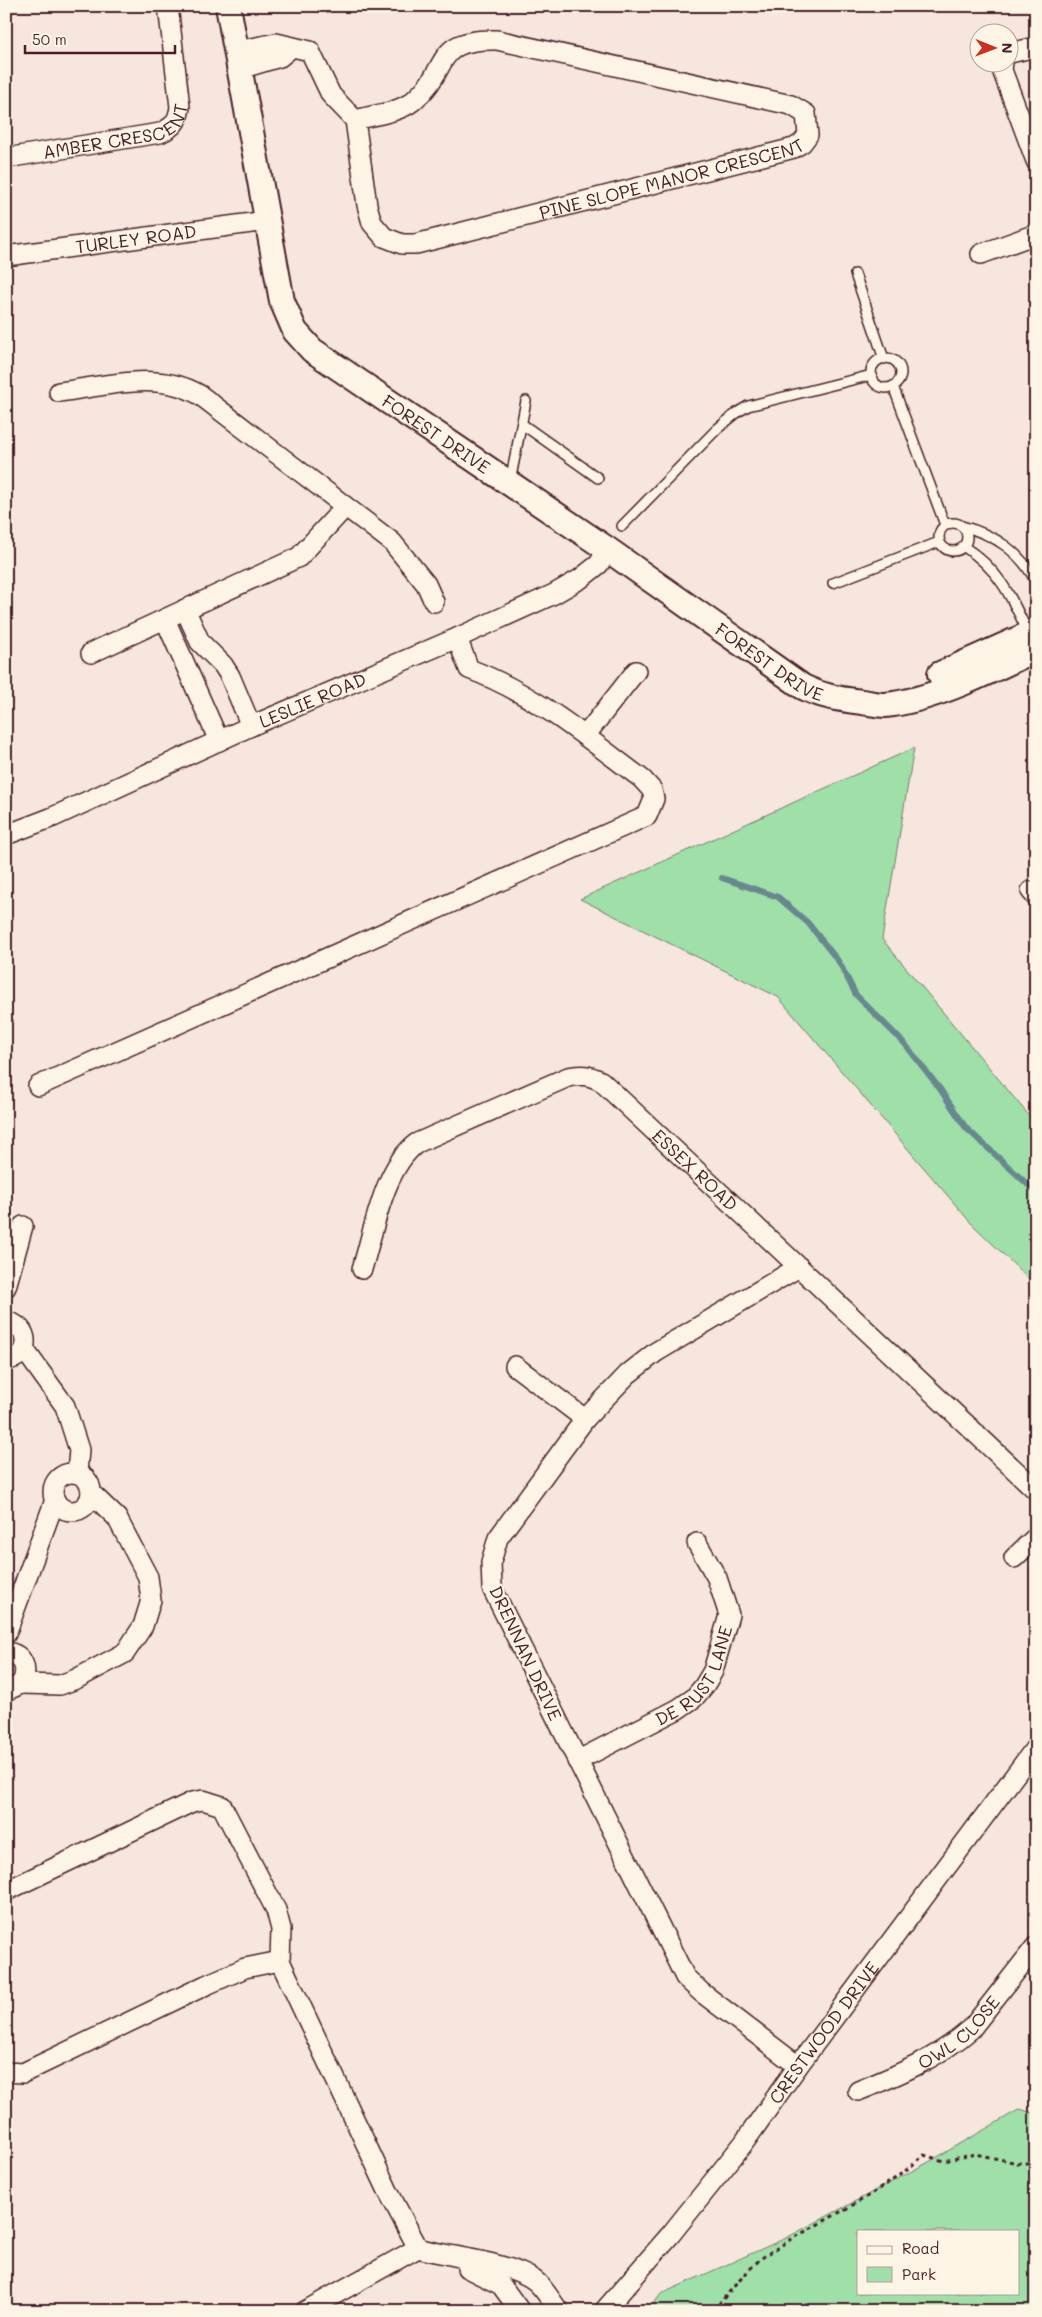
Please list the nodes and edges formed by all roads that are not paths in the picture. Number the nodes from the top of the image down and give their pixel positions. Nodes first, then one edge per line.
1 (168, 6) edge
2 (228, 6) edge
3 (1036, 48) edge
4 (1020, 51) edge
5 (238, 60) junction
6 (1003, 72) edge
7 (355, 120) junction
8 (6, 158) edge
9 (1036, 161) edge
10 (267, 221) junction
11 (1036, 234) edge
12 (982, 254) dead end
13 (6, 256) edge
14 (855, 274) dead end
15 (884, 359) junction
16 (872, 375) junction
17 (893, 386) junction
18 (59, 392) dead end
19 (526, 401) dead end
20 (522, 424) junction
21 (598, 478) dead end
22 (510, 484) junction
23 (345, 507) junction
24 (945, 525) junction
25 (622, 526) dead end
26 (962, 526) junction
27 (939, 542) junction
28 (963, 546) junction
29 (606, 549) junction
30 (1036, 582) edge
31 (833, 583) dead end
32 (434, 602) dead end
33 (185, 609) junction
34 (165, 619) junction
35 (457, 638) junction
36 (1034, 641) edge
37 (91, 653) dead end
38 (636, 671) dead end
39 (250, 726) junction
40 (585, 736) junction
41 (219, 741) junction
42 (6, 834) edge
43 (38, 1086) dead end
44 (23, 1226) dead end
45 (799, 1267) junction
46 (362, 1269) dead end
47 (6, 1288) edge
48 (6, 1322) edge
49 (24, 1349) junction
50 (6, 1360) edge
51 (515, 1366) dead end
52 (585, 1420) junction
53 (77, 1473) junction
54 (1036, 1490) edge
55 (92, 1493) junction
56 (55, 1500) junction
57 (1036, 1537) edge
58 (697, 1544) dead end
59 (1014, 1558) dead end
60 (6, 1634) edge
61 (6, 1652) edge
62 (13, 1688) edge
63 (1036, 1747) edge
64 (577, 1761) junction
65 (6, 1891) edge
66 (1036, 1946) edge
67 (280, 1961) junction
68 (798, 2066) junction
69 (6, 2072) edge
70 (858, 2091) dead end
71 (418, 2248) junction
72 (447, 2256) junction
73 (305, 2311) edge
74 (520, 2311) edge
75 (558, 2311) edge
76 (604, 2311) edge

1 - 8 street, AMBER CRESCENT
2 - 5 street, FOREST DRIVE
3 - 4 street
5 - 7 street
5 - 10 street, FOREST DRIVE
6 - 9 street
7 - 7 street, PINE SLOPE MANOR CRESCENT
10 - 13 street, TURLEY ROAD
10 - 22 street, FOREST DRIVE
11 - 12 street
14 - 15 lane
15 - 16 lane
15 - 17 lane
16 - 17 lane
16 - 25 lane
17 - 24 lane
18 - 23 street
19 - 20 lane
20 - 21 lane
20 - 22 lane
22 - 29 street, FOREST DRIVE
23 - 32 street
23 - 33 street
24 - 26 lane
24 - 27 lane
26 - 28 lane
26 - 30 lane
27 - 28 lane
27 - 31 lane
28 - 36 lane
29 - 35 street, LESLIE ROAD
29 - 36 street, FOREST DRIVE
33 - 34 street
33 - 39 street
34 - 37 street
34 - 41 street
35 - 39 street, LESLIE ROAD
35 - 40 street
38 - 40 street
39 - 41 street, LESLIE ROAD
40 - 43 street
41 - 42 street, LESLIE ROAD
44 - 47 street
45 - 46 street, ESSEX ROAD
45 - 52 street, DRENNAN DRIVE
45 - 54 street, ESSEX ROAD
48 - 49 street
49 - 50 street
49 - 53 street
51 - 52 street
52 - 64 street, DRENNAN DRIVE
53 - 55 street
53 - 56 street
55 - 56 street
55 - 62 street
56 - 60 street
57 - 59 street
58 - 64 street, DE RUST LANE
61 - 62 street
63 - 68 street, CRESTWOOD DRIVE
64 - 68 street, DRENNAN DRIVE
65 - 67 street
66 - 70 street, OWL CLOSE
67 - 69 street
67 - 71 street
68 - 76 street, CRESTWOOD DRIVE
71 - 72 street
71 - 73 street
72 - 74 street
72 - 75 street

